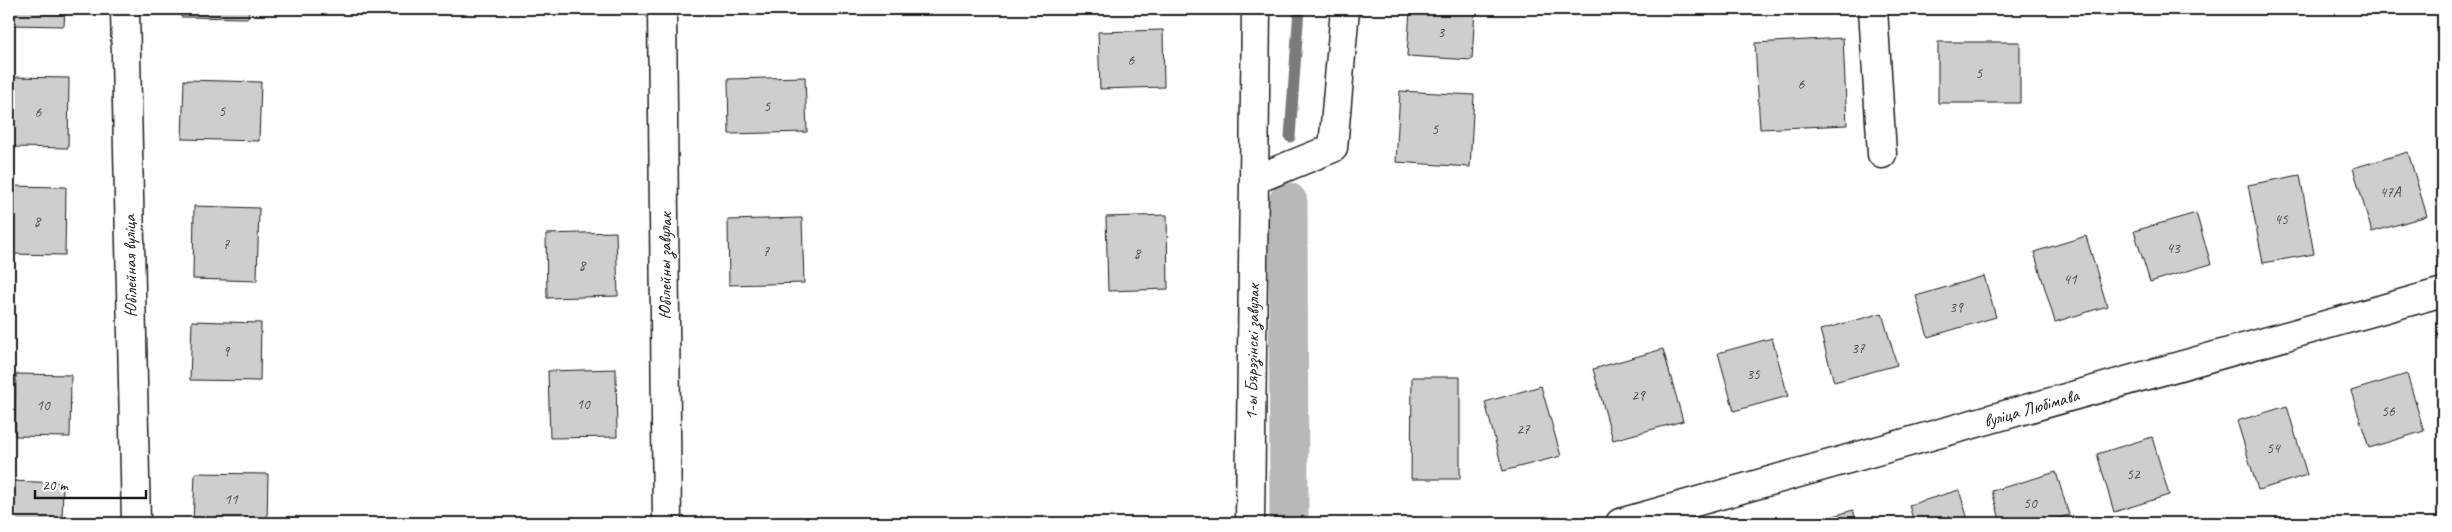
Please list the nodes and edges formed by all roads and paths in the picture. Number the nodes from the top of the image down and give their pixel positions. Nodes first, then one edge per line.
1 (125, 9) edge
2 (662, 9) edge
3 (1256, 9) edge
4 (1345, 9) edge
5 (1873, 9) edge
6 (1882, 154) dead end
7 (1254, 180) junction
8 (2443, 292) edge
9 (136, 523) edge
10 (667, 523) edge
11 (1250, 523) edge
12 (1620, 523) edge

1 - 9 street, Юбілейная вуліца
2 - 10 street, Юбілейны завулак
3 - 7 street, 1-ы Бярэзінскі завулак
4 - 7 street
5 - 6 street
7 - 11 street, 1-ы Бярэзінскі завулак
8 - 12 street, вуліца Любімава

